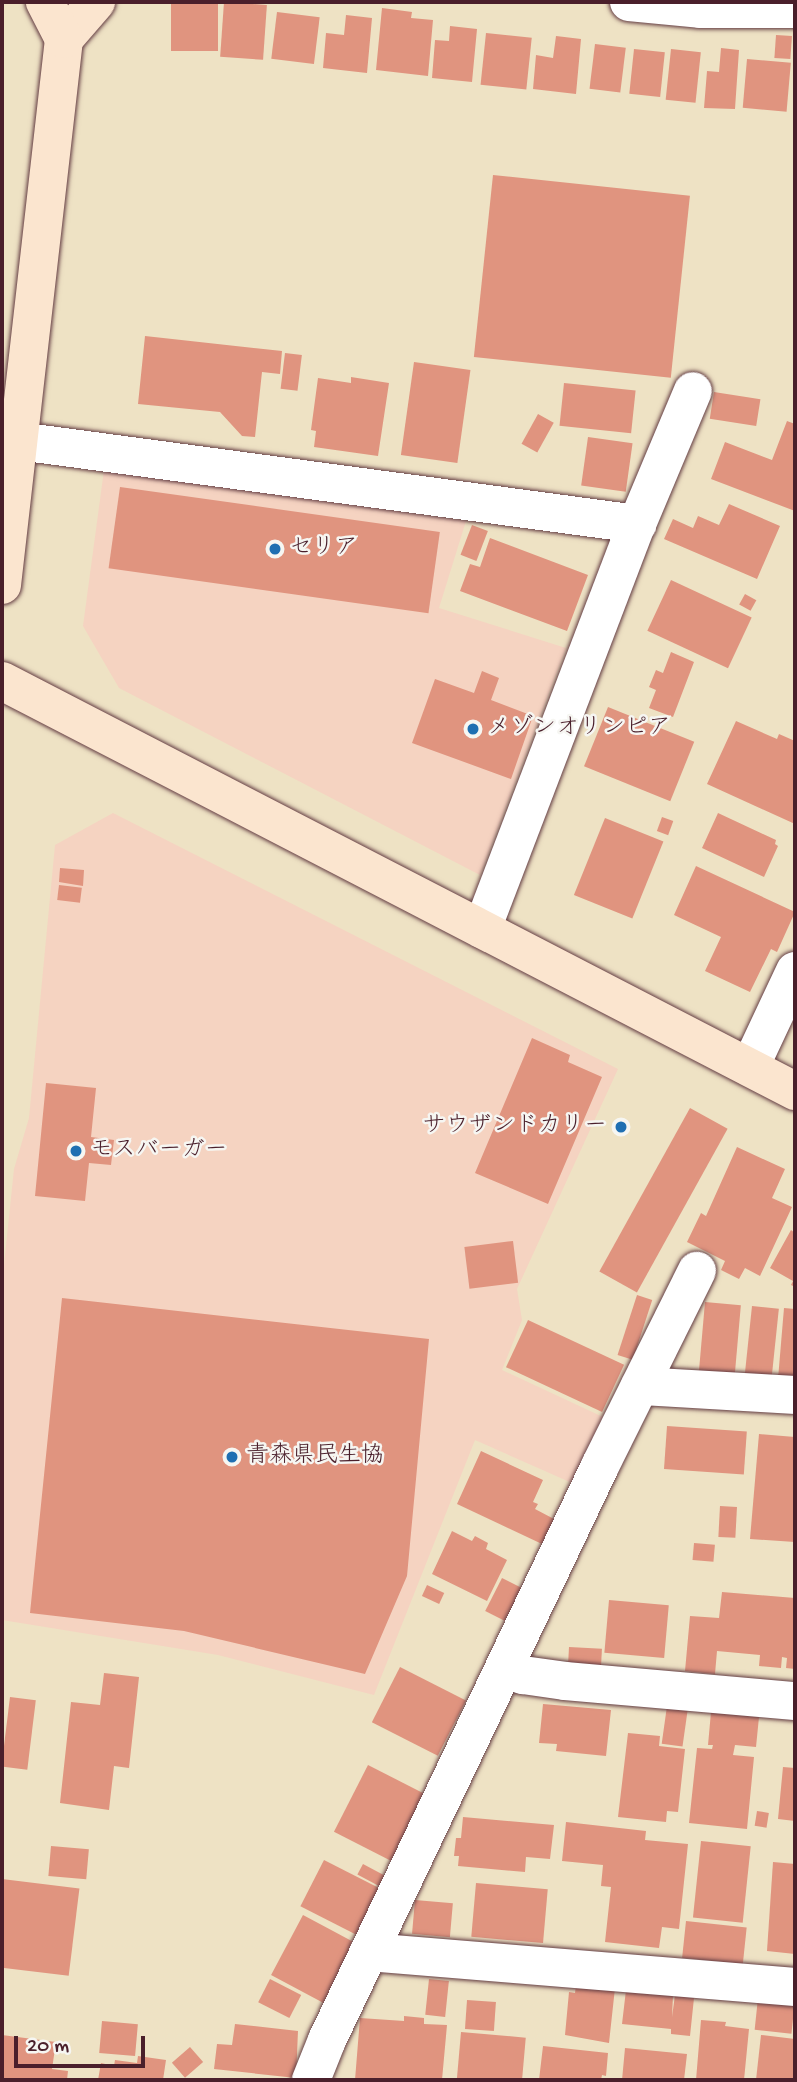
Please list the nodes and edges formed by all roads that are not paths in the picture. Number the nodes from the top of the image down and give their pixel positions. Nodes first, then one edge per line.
1 (45, 2) edge
2 (96, 2) edge
3 (629, 2) edge
4 (795, 9) edge
5 (64, 39) junction
6 (693, 391) dead end
7 (19, 441) junction
8 (637, 524) junction
9 (2, 585) edge
10 (2, 681) edge
11 (482, 929) junction
12 (795, 971) edge
13 (750, 1067) junction
14 (795, 1091) edge
15 (697, 1271) dead end
16 (640, 1386) junction
17 (794, 1395) edge
18 (504, 1669) junction
19 (795, 1701) edge
20 (369, 1952) junction
21 (795, 1987) edge
22 (311, 2080) edge

1 - 5 street
2 - 5 street
3 - 4 street
5 - 7 street
6 - 8 street
7 - 8 street
7 - 9 street
8 - 11 street
10 - 11 street
11 - 13 street
12 - 13 street
13 - 14 street
15 - 16 street
16 - 17 street
16 - 18 street
18 - 19 street
18 - 20 street
20 - 21 street
20 - 22 street

